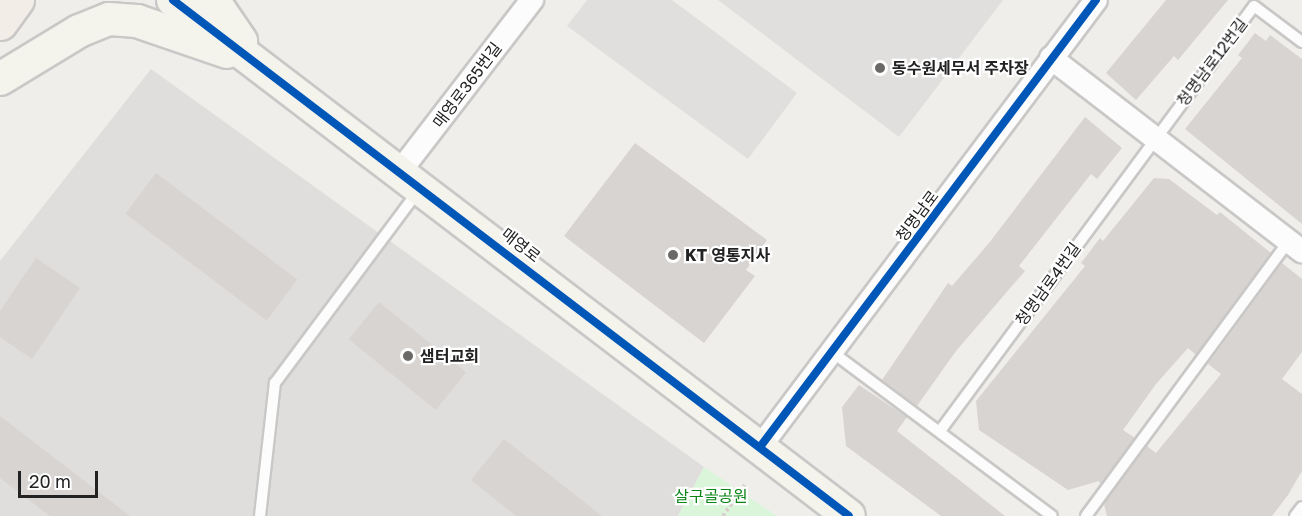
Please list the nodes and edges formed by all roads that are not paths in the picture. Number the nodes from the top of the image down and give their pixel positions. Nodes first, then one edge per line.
1 (17, 0) edge
2 (173, 0) edge
3 (213, 0) edge
4 (532, 0) edge
5 (1096, 0) edge
6 (0, 23) edge
7 (1302, 42) edge
8 (1051, 58) junction
9 (255, 62) junction
10 (0, 79) edge
11 (1156, 138) junction
12 (411, 178) junction
13 (1296, 246) edge
14 (832, 352) junction
15 (940, 430) junction
16 (759, 447) junction
17 (1302, 507) edge
18 (260, 516) edge
19 (849, 516) edge
20 (1052, 516) edge
21 (1086, 516) edge
22 (1295, 516) edge

1 - 6 main road
2 - 9 street, 매영로
3 - 9 street
4 - 12 street, 매영로365번길
5 - 8 street, 청명남로
7 - 11 lane, 청명남로12번길
8 - 11 street
8 - 14 street, 청명남로
9 - 10 street
9 - 12 street, 매영로
11 - 13 street
11 - 15 lane, 청명남로4번길
12 - 16 street, 매영로
12 - 18 lane
13 - 21 lane
14 - 15 lane
14 - 16 street, 청명남로
15 - 20 lane
16 - 19 street, 매영로
17 - 22 lane

